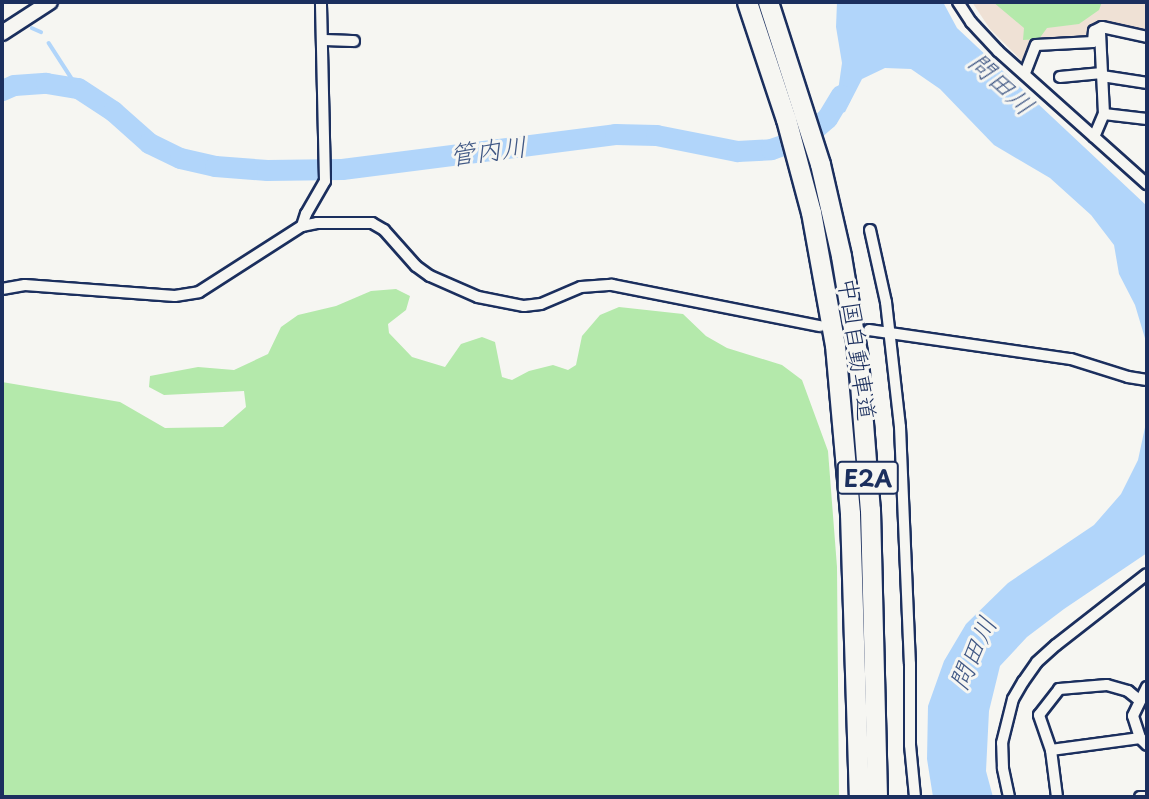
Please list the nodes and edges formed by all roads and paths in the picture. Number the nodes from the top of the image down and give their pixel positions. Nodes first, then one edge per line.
1 (50, 2) edge
2 (321, 2) edge
3 (747, 2) edge
4 (768, 2) edge
5 (958, 2) edge
6 (2, 33) edge
7 (1100, 33) dead end
8 (1147, 37) edge
9 (323, 40) junction
10 (354, 41) dead end
11 (1026, 73) junction
12 (1102, 75) junction
13 (1060, 77) dead end
14 (1147, 83) edge
15 (1104, 114) junction
16 (1147, 120) edge
17 (1094, 137) junction
18 (1147, 184) edge
19 (302, 226) junction
20 (870, 230) dead end
21 (2, 289) edge
22 (820, 326) dead end
23 (869, 330) dead end
24 (889, 332) junction
25 (1145, 380) edge
26 (1147, 576) edge
27 (1147, 687) edge
28 (1139, 700) junction
29 (1144, 741) edge
30 (1051, 750) junction
31 (859, 797) edge
32 (877, 797) edge
33 (915, 797) edge
34 (1009, 797) edge
35 (1057, 797) edge
36 (1140, 797) edge
37 (1147, 797) edge

1 - 6 main road
2 - 9 street
3 - 31 highway, 中国自動車道 / E2A
4 - 32 highway, 中国自動車道 / E2A
5 - 11 street
7 - 12 street
8 - 11 street
9 - 10 street
9 - 19 street
11 - 17 street
12 - 13 street
12 - 14 street
12 - 15 street
15 - 16 street
15 - 17 street
17 - 18 street
19 - 21 street
19 - 22 street
20 - 24 street
23 - 24 street
24 - 25 street
24 - 33 street
26 - 34 street
27 - 28 street
28 - 29 street
28 - 30 street
29 - 30 street
30 - 35 street
36 - 37 street

